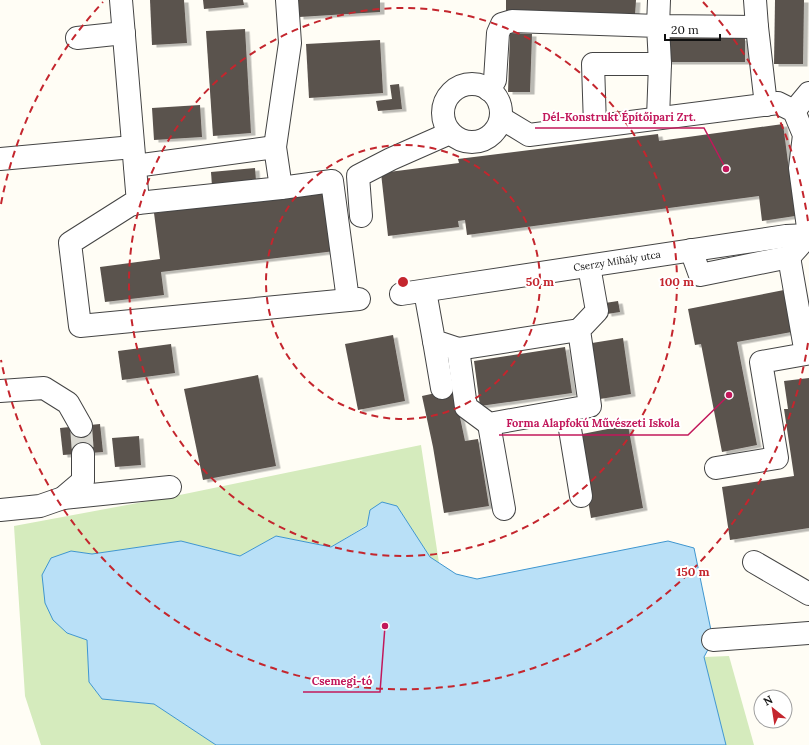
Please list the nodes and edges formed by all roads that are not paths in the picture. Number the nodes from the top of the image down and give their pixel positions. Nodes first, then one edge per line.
1 (121, 0) edge
2 (287, 0) edge
3 (659, 0) edge
4 (755, 0) edge
5 (658, 26) junction
6 (757, 27) junction
7 (124, 33) junction
8 (77, 38) dead end
9 (660, 64) junction
10 (489, 90) junction
11 (809, 93) edge
12 (766, 104) junction
13 (794, 111) junction
14 (501, 118) junction
15 (658, 118) junction
16 (595, 126) junction
17 (450, 133) junction
18 (275, 147) junction
19 (134, 157) junction
20 (0, 159) edge
21 (281, 188) junction
22 (806, 189) edge
23 (138, 202) junction
24 (361, 216) dead end
25 (809, 235) edge
26 (691, 250) junction
27 (789, 257) junction
28 (589, 266) junction
29 (425, 290) junction
30 (401, 294) dead end
31 (579, 330) junction
32 (434, 341) junction
33 (458, 349) junction
34 (442, 388) dead end
35 (0, 391) edge
36 (567, 411) junction
37 (489, 424) junction
38 (81, 426) tunnel mouth
39 (83, 454) tunnel mouth
40 (716, 468) dead end
41 (170, 487) dead end
42 (581, 496) dead end
43 (63, 498) junction
44 (504, 509) dead end
45 (0, 510) edge
46 (754, 562) dead end
47 (809, 594) edge
48 (809, 633) edge
49 (713, 640) dead end

1 - 7 street
2 - 18 street
3 - 5 street
4 - 6 street
5 - 6 street
5 - 9 street
5 - 10 street
6 - 12 street
7 - 8 street
7 - 19 street
9 - 15 street
9 - 16 street
10 - 14 street
10 - 17 street
11 - 13 street
12 - 13 street
12 - 15 street
13 - 22 street
14 - 16 street
14 - 17 street
15 - 16 street
17 - 24 street
18 - 19 street
18 - 21 street
19 - 20 street
19 - 23 street
21 - 23 street
21 - 23 street
22 - 25 street
25 - 26 street, Cserzy Mihály utca
25 - 27 street
26 - 27 street
26 - 28 street, Cserzy Mihály utca
27 - 40 street
28 - 29 street, Cserzy Mihály utca
28 - 31 street
29 - 30 street, Cserzy Mihály utca
29 - 32 street
31 - 33 street
31 - 36 street
32 - 33 street
32 - 34 street
33 - 37 street
35 - 38 street
36 - 37 street
36 - 42 street
37 - 44 street
39 - 43 street
41 - 43 street
43 - 45 street
46 - 47 street
48 - 49 street

